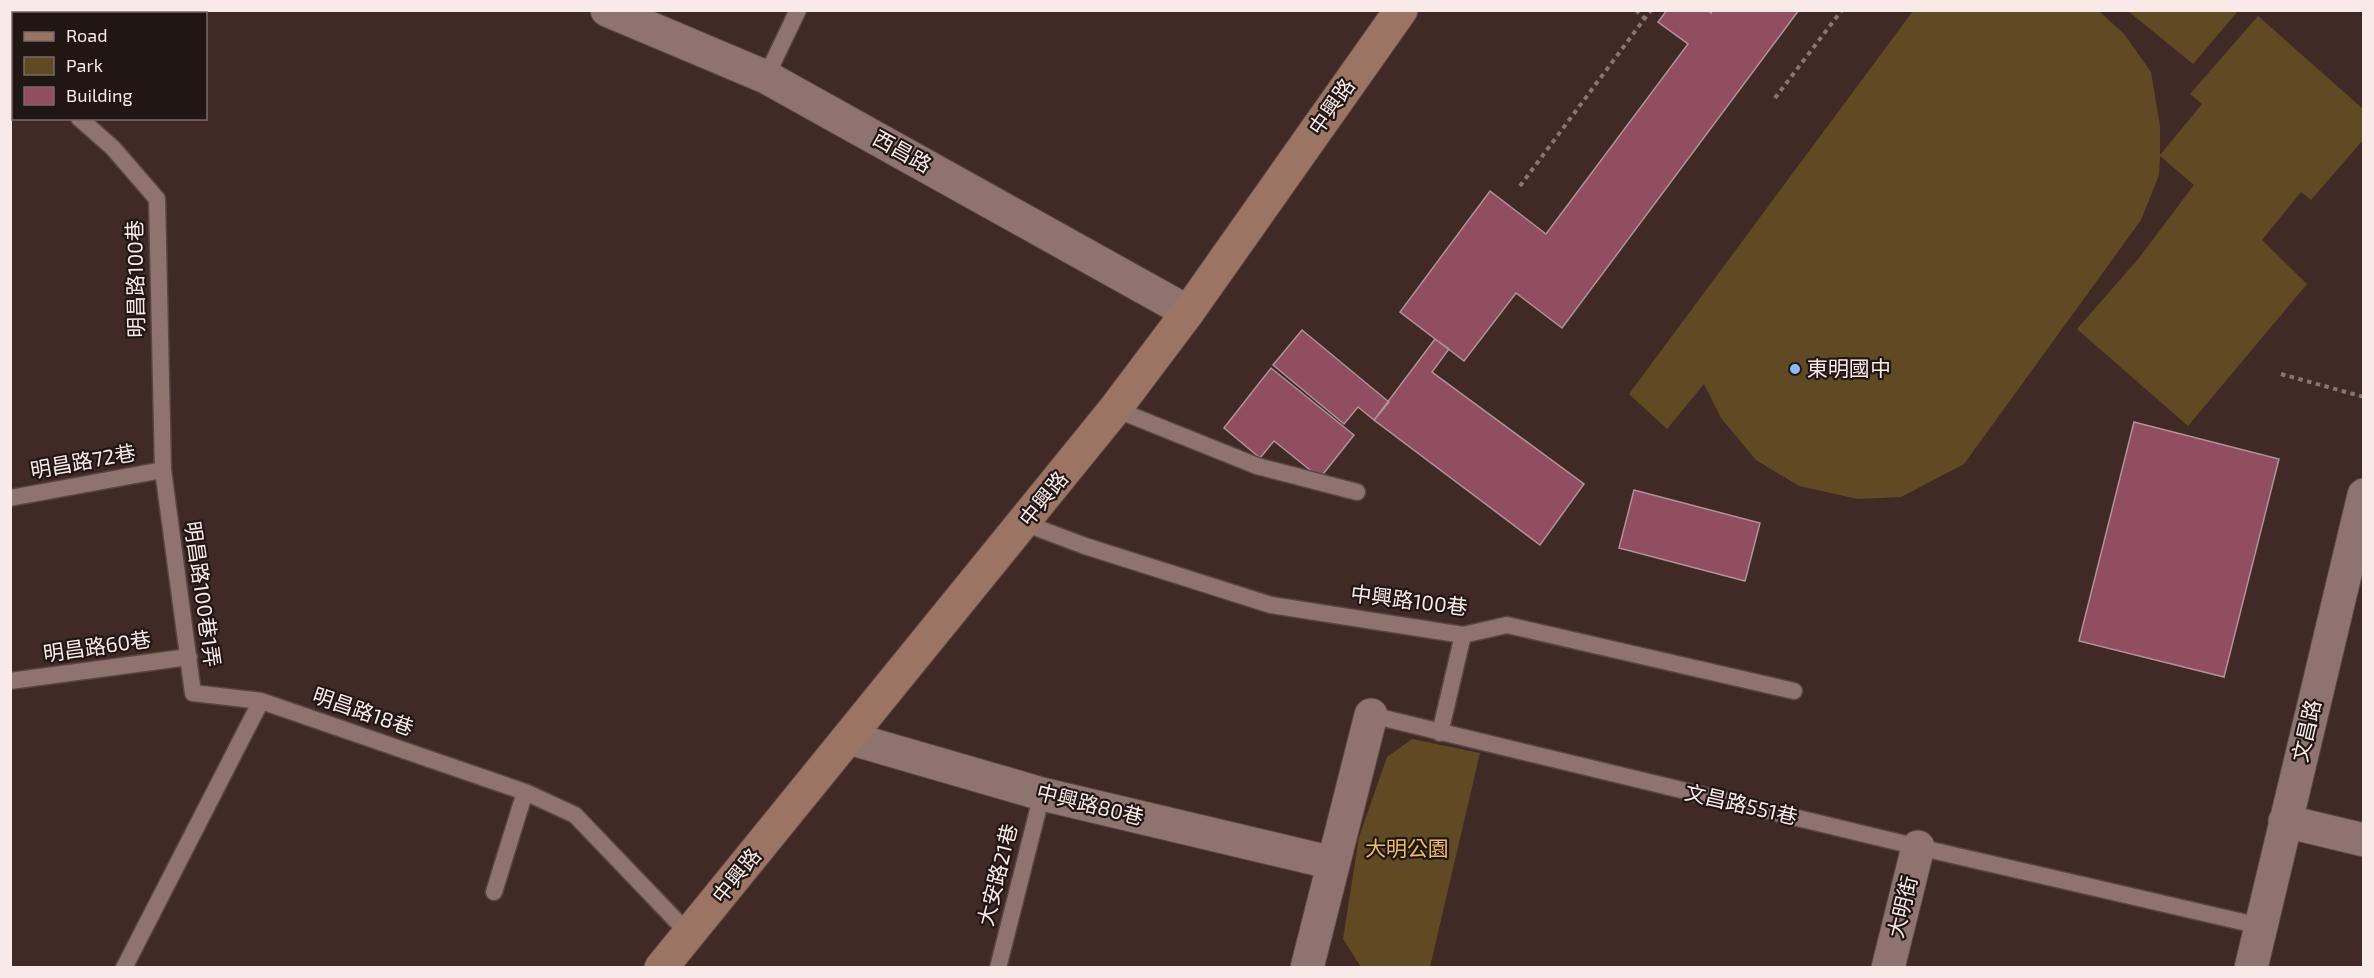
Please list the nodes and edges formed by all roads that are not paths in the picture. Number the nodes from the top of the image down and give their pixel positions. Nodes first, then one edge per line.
1 (608, 10) edge
2 (798, 10) edge
3 (1401, 10) edge
4 (766, 77) junction
5 (81, 120) edge
6 (1188, 312) junction
7 (1115, 410) junction
8 (163, 470) junction
9 (1356, 492) dead end
10 (2364, 495) edge
11 (10, 498) edge
12 (1024, 523) junction
13 (1463, 635) junction
14 (189, 657) junction
15 (10, 681) edge
16 (1794, 691) dead end
17 (261, 701) junction
18 (1371, 715) joint
19 (1440, 733) junction
20 (849, 738) junction
21 (525, 792) junction
22 (1042, 794) junction
23 (2285, 821) junction
24 (2364, 840) edge
25 (1918, 847) junction
26 (1333, 863) junction
27 (494, 892) dead end
28 (2260, 926) junction
29 (689, 934) junction
30 (124, 968) edge
31 (661, 968) edge
32 (998, 968) edge
33 (1306, 968) edge
34 (1887, 968) edge
35 (2251, 968) edge

1 - 4 street, 西昌路
2 - 4 lane
3 - 6 main road, 中興路
4 - 6 street, 西昌路
5 - 8 lane, 明昌路100巷
6 - 7 main road, 中興路
7 - 9 lane
7 - 12 main road, 中興路
8 - 11 lane, 明昌路72巷
8 - 14 lane, 明昌路100巷1弄
10 - 23 street, 文昌路
12 - 13 lane, 中興路100巷
12 - 20 main road, 中興路
13 - 16 lane, 中興路100巷
13 - 19 lane
14 - 15 lane, 明昌路60巷
14 - 17 lane, 明昌路100巷1弄
17 - 21 lane, 明昌路18巷
17 - 30 lane
18 - 19 lane, 文昌路551巷
18 - 26 street, 文昌路551巷
19 - 25 lane, 文昌路551巷
20 - 22 street, 中興路80巷
20 - 29 main road, 中興路
21 - 27 lane
21 - 29 lane, 明昌路18巷
22 - 26 street, 中興路80巷
22 - 32 lane, 大安路21巷
23 - 24 street
23 - 28 street, 文昌路
25 - 28 lane, 文昌路551巷
25 - 34 street, 大明街
26 - 33 street, 文昌路551巷
28 - 35 street, 文昌路
29 - 31 main road, 中興路

